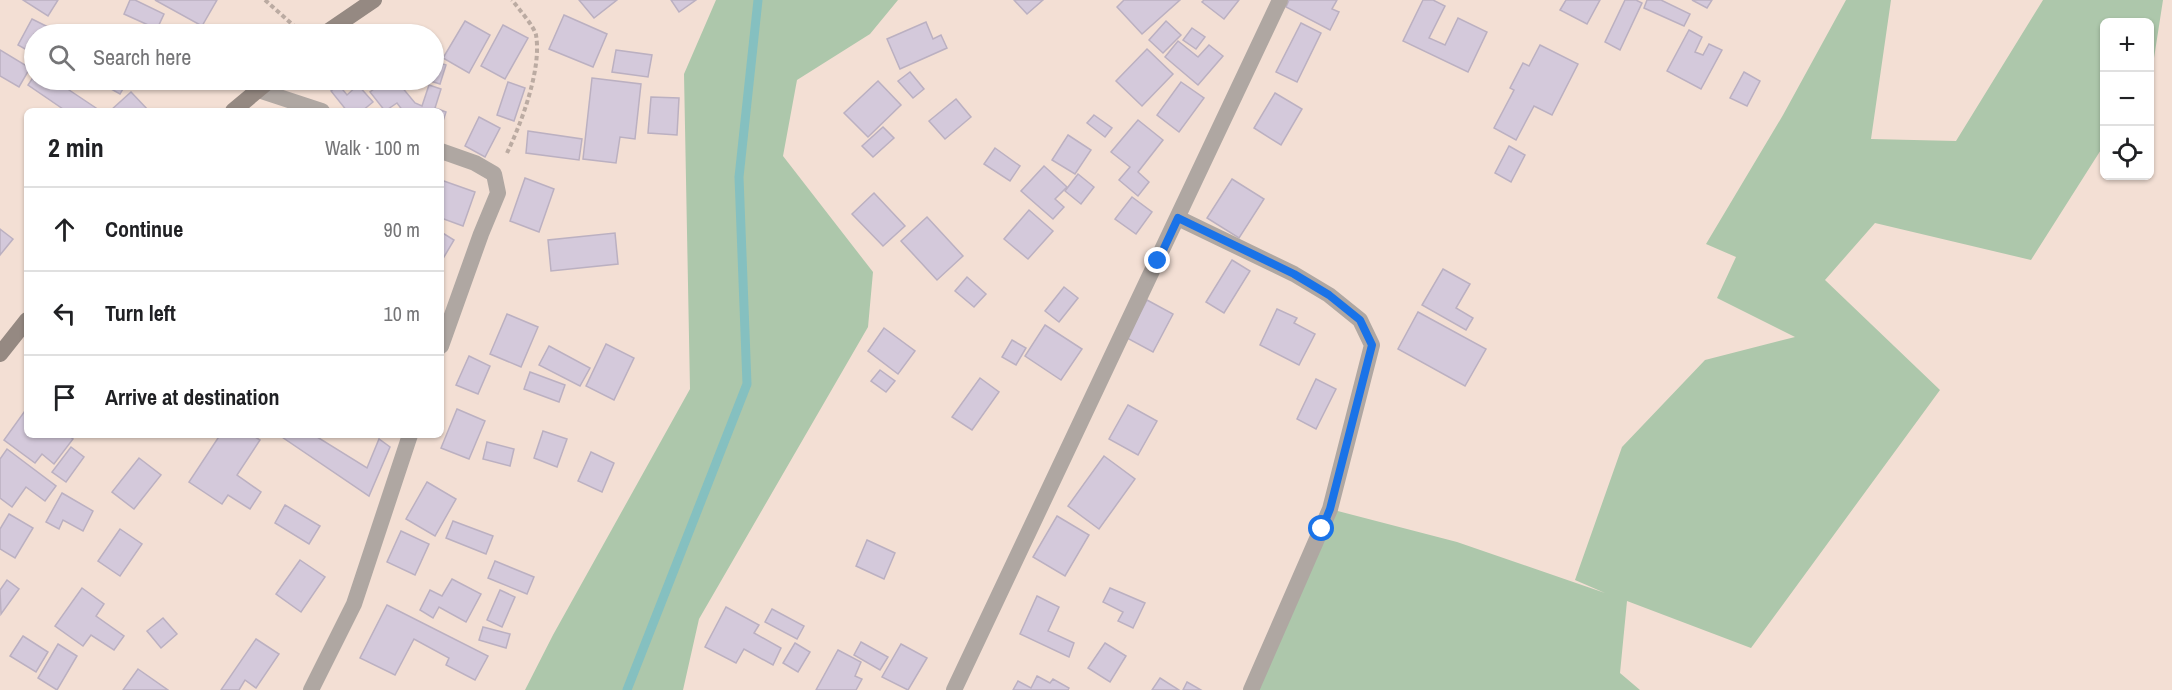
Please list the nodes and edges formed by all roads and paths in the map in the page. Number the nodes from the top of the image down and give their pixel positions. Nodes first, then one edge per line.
1 (265, 0) edge
2 (374, 0) edge
3 (512, 0) edge
4 (1280, 0) edge
5 (293, 24) edge
6 (339, 24) edge
7 (258, 90) edge
8 (275, 90) edge
9 (237, 108) edge
10 (315, 108) edge
11 (444, 152) edge
12 (495, 178) junction
13 (1178, 218) junction
14 (24, 324) edge
15 (444, 338) edge
16 (0, 354) edge
17 (409, 438) edge
18 (311, 690) edge
19 (954, 690) edge
20 (1251, 690) edge

1 - 5 path
2 - 6 main road
3 - 12 path
4 - 13 street
7 - 9 main road
8 - 10 street
11 - 12 street
12 - 15 street
13 - 19 street
13 - 20 street
14 - 16 main road
17 - 18 street

